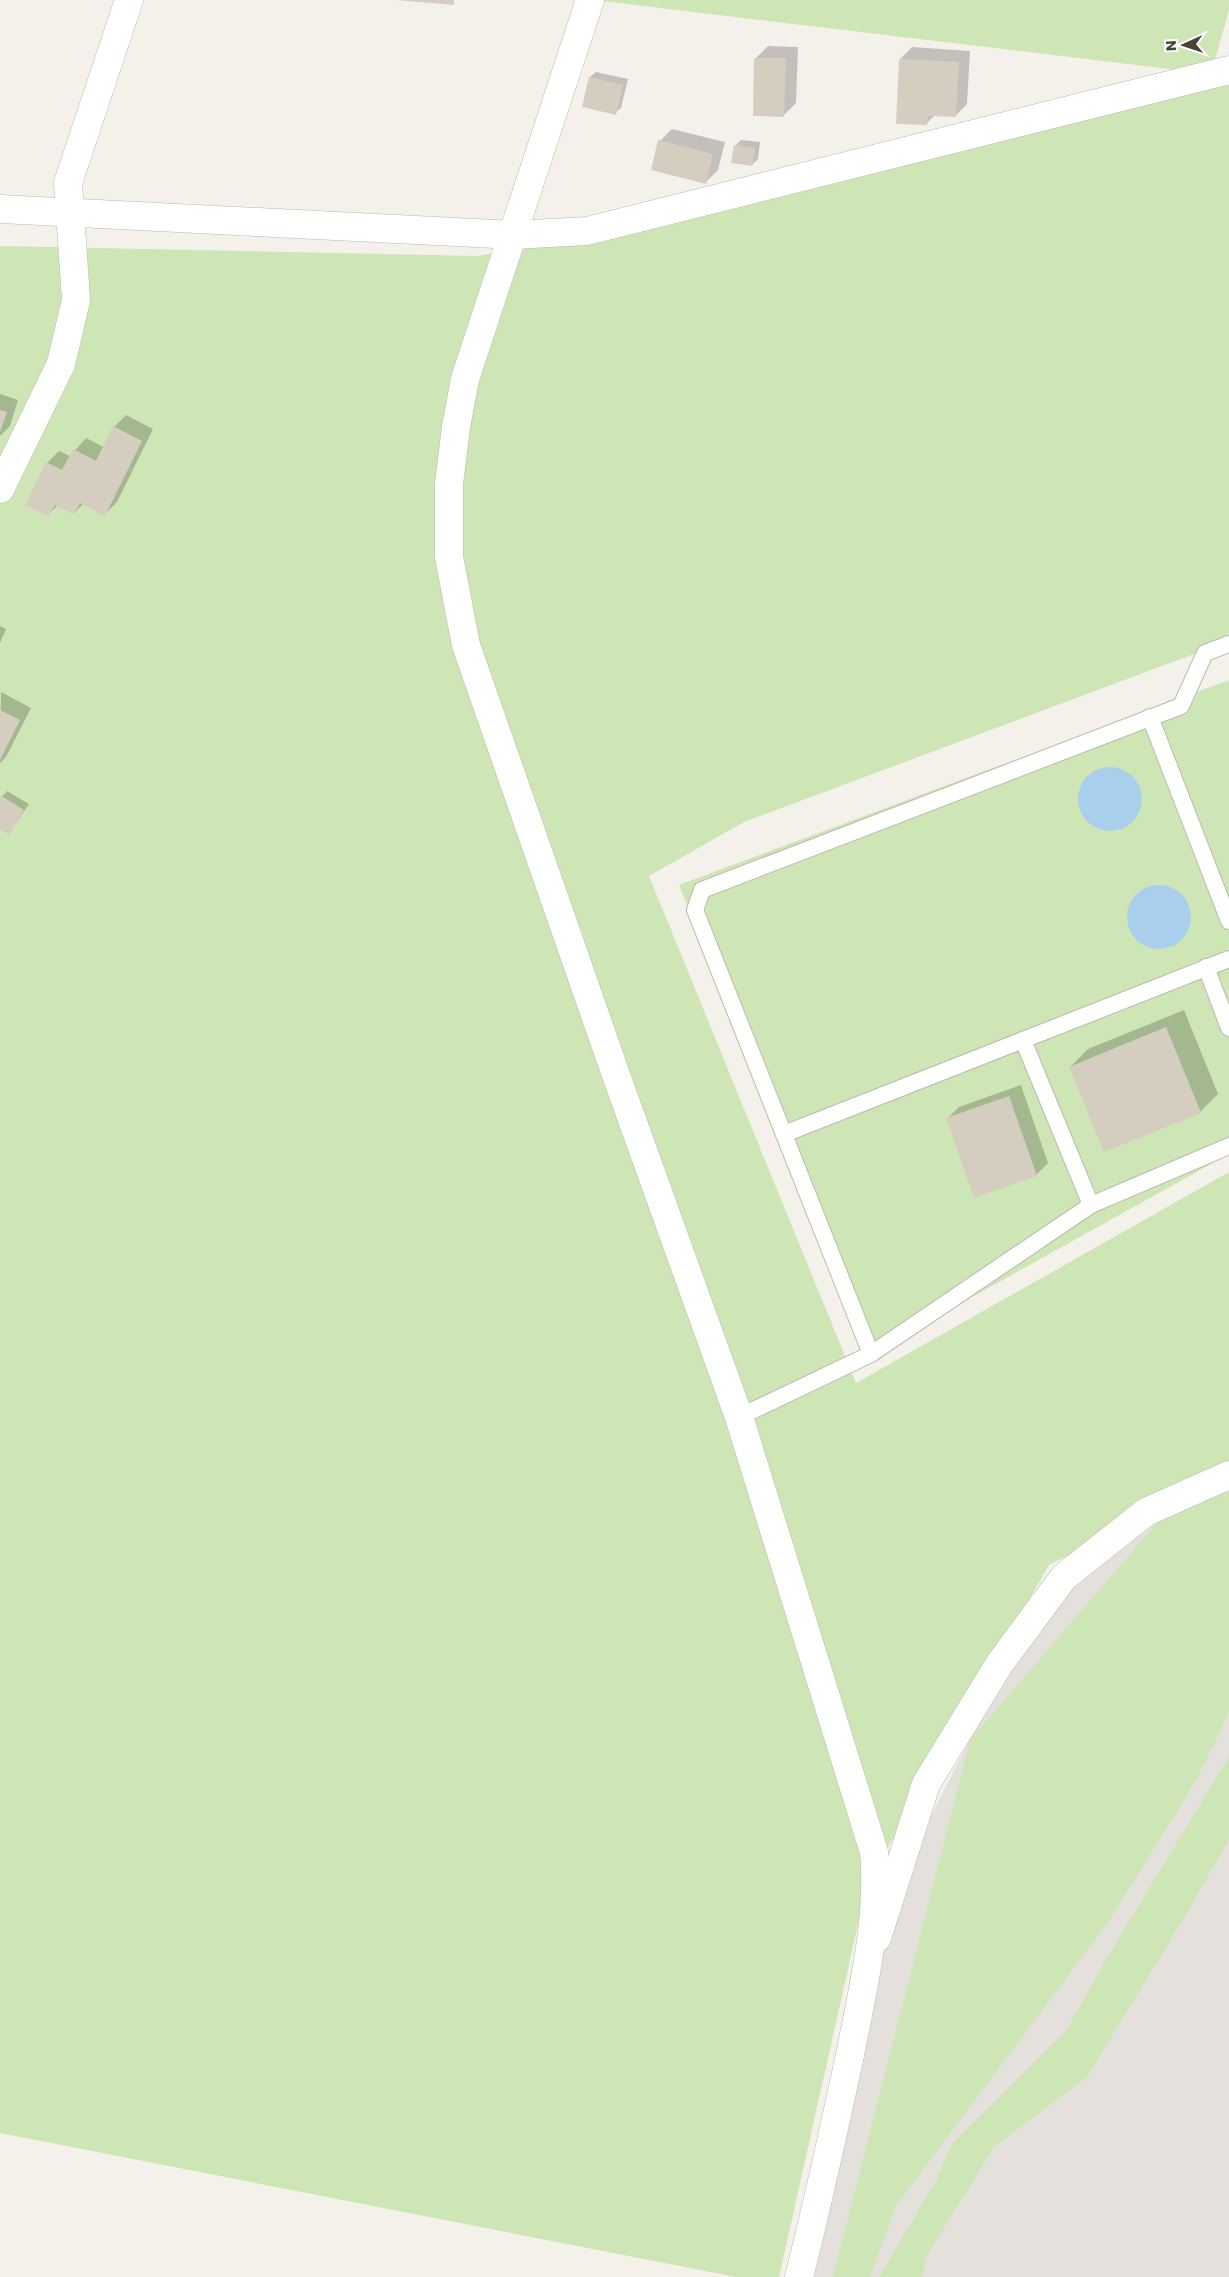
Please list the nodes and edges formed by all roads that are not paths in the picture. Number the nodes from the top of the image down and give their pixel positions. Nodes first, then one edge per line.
1 (129, 0) edge
2 (590, 0) edge
3 (1229, 70) edge
4 (0, 208) edge
5 (70, 210) junction
6 (513, 235) junction
7 (0, 489) edge
8 (1229, 644) edge
9 (1150, 717) junction
10 (1229, 921) edge
11 (1229, 959) edge
12 (1206, 967) junction
13 (1229, 1028) edge
14 (1023, 1040) junction
15 (784, 1134) junction
16 (1229, 1146) edge
17 (1090, 1205) junction
18 (871, 1354) junction
19 (739, 1417) junction
20 (1229, 1474) edge
21 (867, 1970) junction
22 (799, 2277) edge

1 - 5 street
2 - 6 street
3 - 6 street
4 - 5 street
5 - 6 street
5 - 7 street
6 - 19 street
8 - 9 lane
9 - 10 lane
9 - 15 lane
11 - 12 lane
12 - 13 lane
12 - 14 lane
14 - 15 lane
14 - 17 lane
15 - 18 lane
16 - 17 lane
17 - 18 lane
18 - 19 lane
19 - 21 street
20 - 21 street
21 - 22 street

